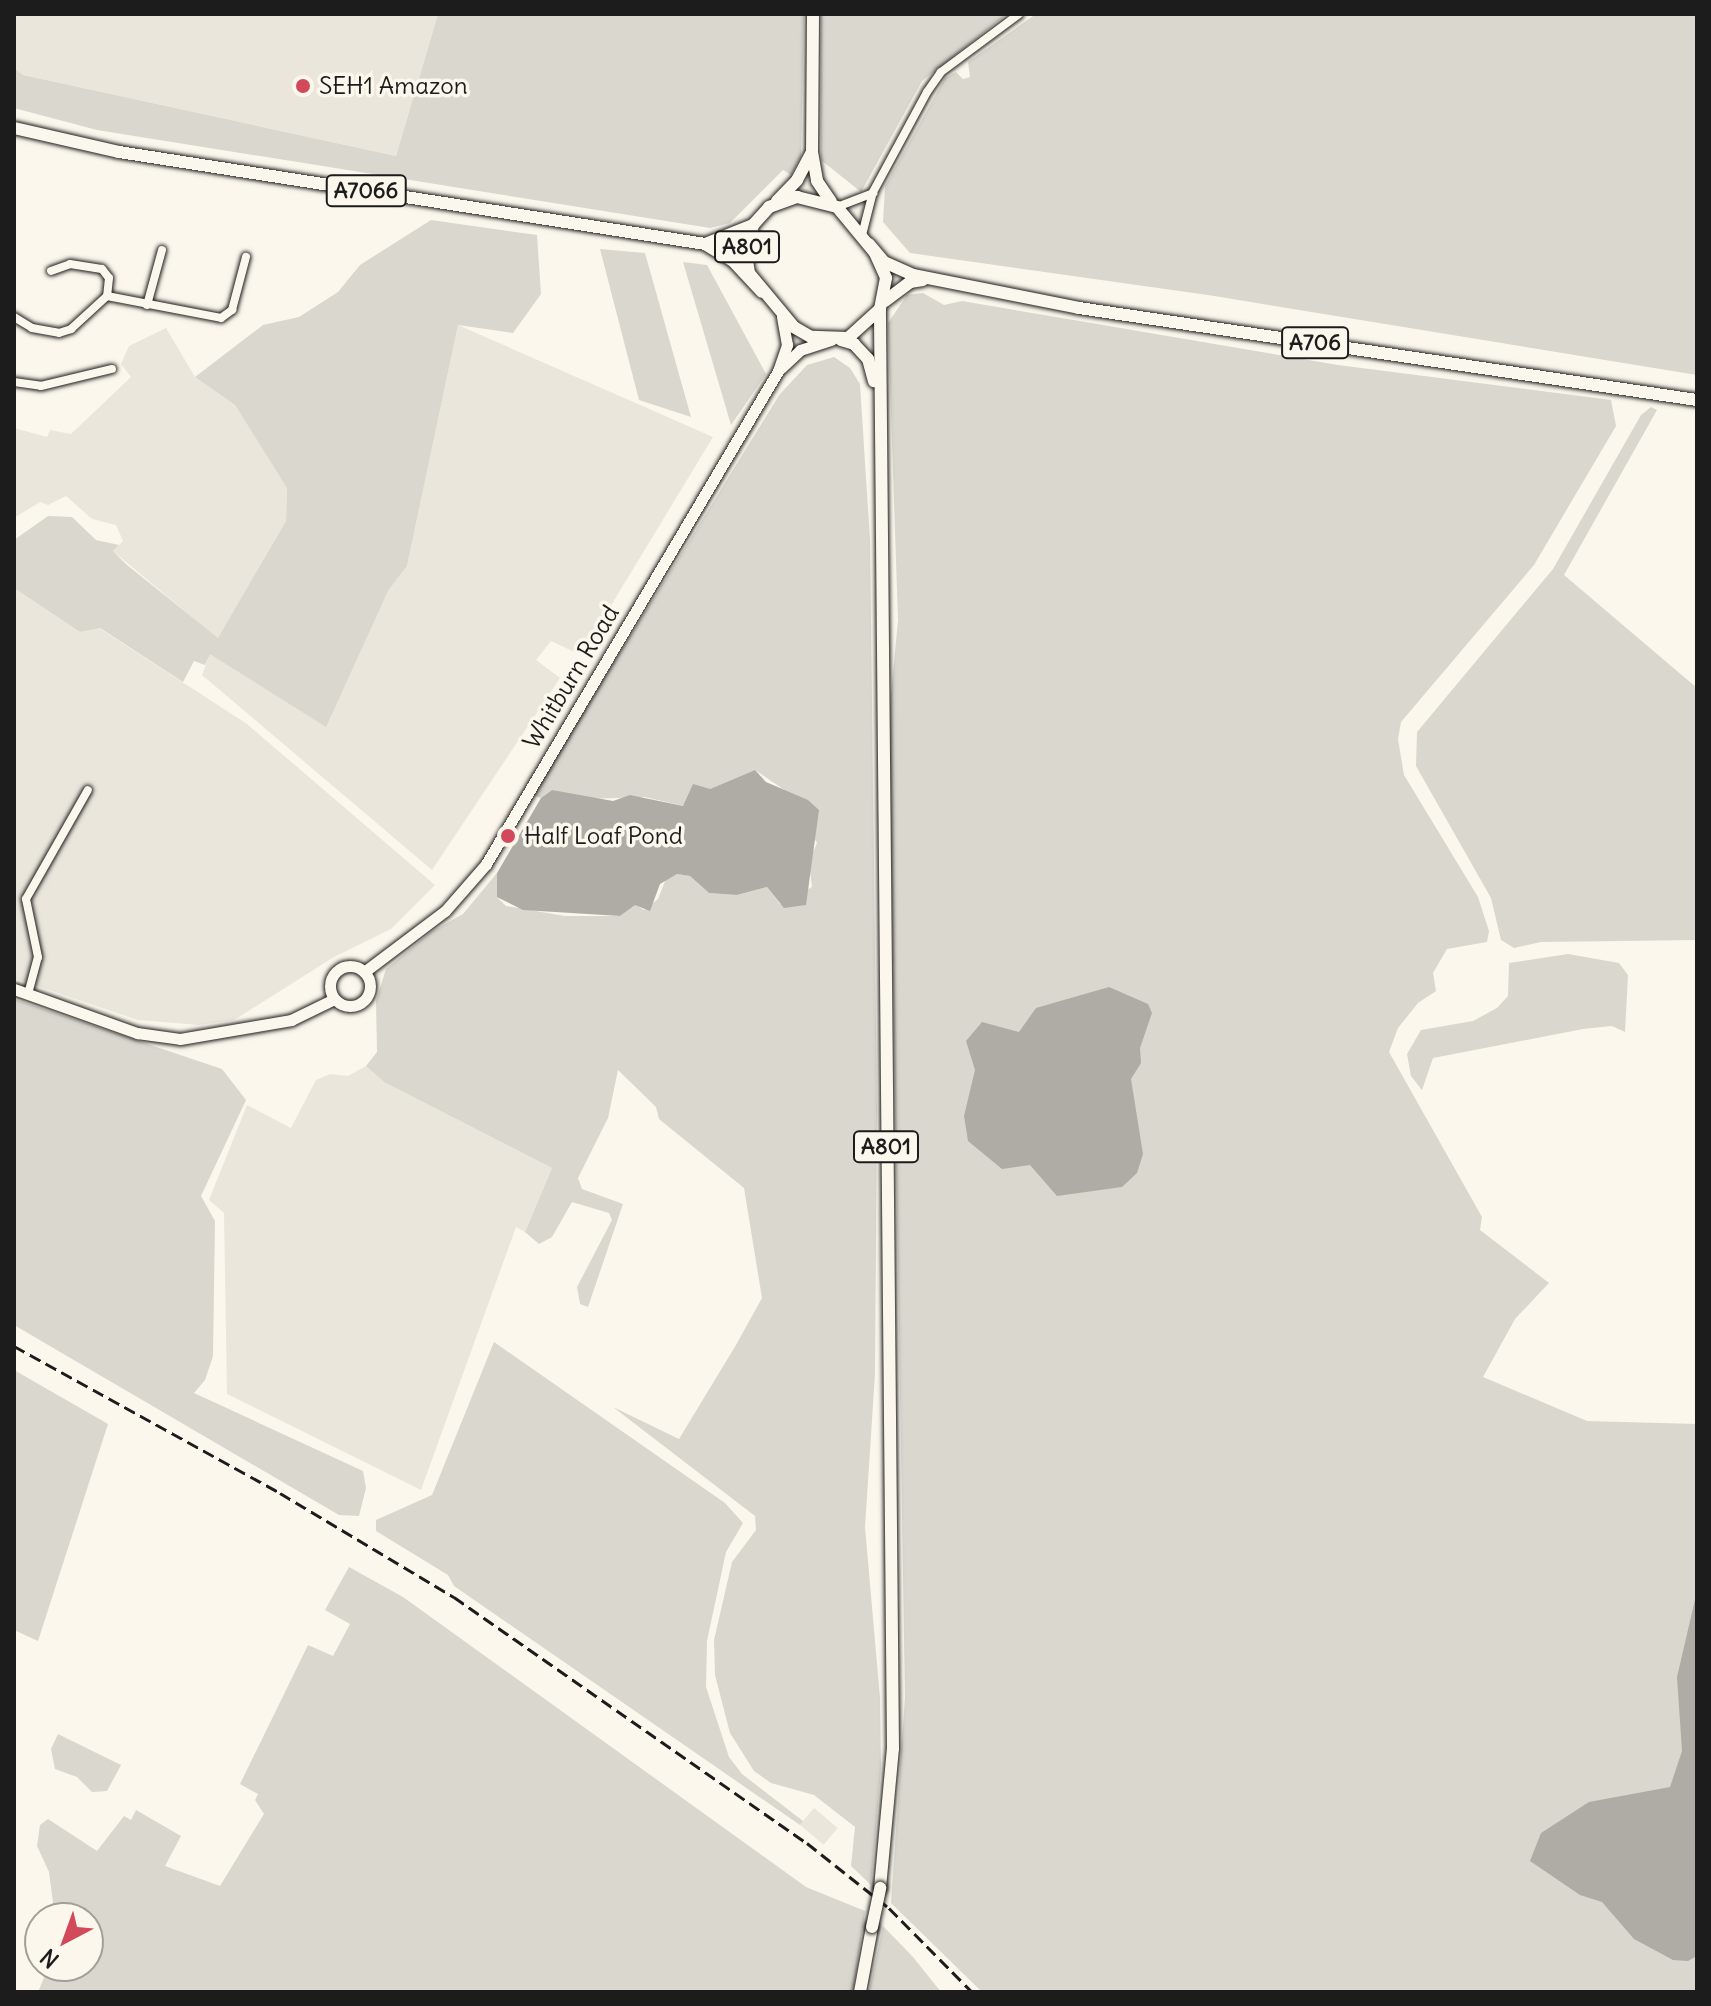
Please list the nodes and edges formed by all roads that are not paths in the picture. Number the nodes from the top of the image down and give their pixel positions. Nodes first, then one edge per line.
1 (813, 14) edge
2 (1019, 14) edge
3 (14, 128) edge
4 (812, 152) junction
5 (873, 192) junction
6 (834, 204) junction
7 (769, 207) junction
8 (753, 225) junction
9 (865, 240) junction
10 (705, 244) junction
11 (162, 250) dead end
12 (246, 257) dead end
13 (51, 271) dead end
14 (934, 279) junction
15 (762, 292) junction
16 (107, 296) junction
17 (147, 305) junction
18 (882, 305) junction
19 (782, 316) junction
20 (14, 317) edge
21 (836, 340) junction
22 (112, 369) dead end
23 (778, 371) junction
24 (14, 382) edge
25 (1697, 400) edge
26 (878, 404) junction
27 (88, 790) dead end
28 (364, 972) junction
29 (14, 989) edge
30 (28, 994) junction
31 (334, 999) junction
32 (860, 1992) edge

1 - 4 main road, A801
2 - 5 street
3 - 10 main road, A7066
4 - 6 main road, A801
4 - 7 main road, A801
5 - 6 street
5 - 9 street
6 - 7 main road, A801
6 - 9 main road, A801
7 - 8 main road, A801
8 - 10 main road
8 - 15 main road, A801
9 - 14 main road, A706
9 - 18 main road, A801
10 - 15 main road, A7066
11 - 17 street
12 - 17 street
13 - 16 street
14 - 18 main road
14 - 25 main road, A706
15 - 19 main road, A801
16 - 17 street
16 - 20 street
18 - 21 main road
18 - 26 main road, A801
19 - 21 main road, A801
19 - 23 main road, Whitburn Road
21 - 23 main road, Whitburn Road
21 - 26 main road, A801
22 - 24 street
23 - 28 main road, Whitburn Road
26 - 32 main road, A801, bridge
27 - 30 street
28 - 31 main road
28 - 31 main road
29 - 30 main road
30 - 31 main road

